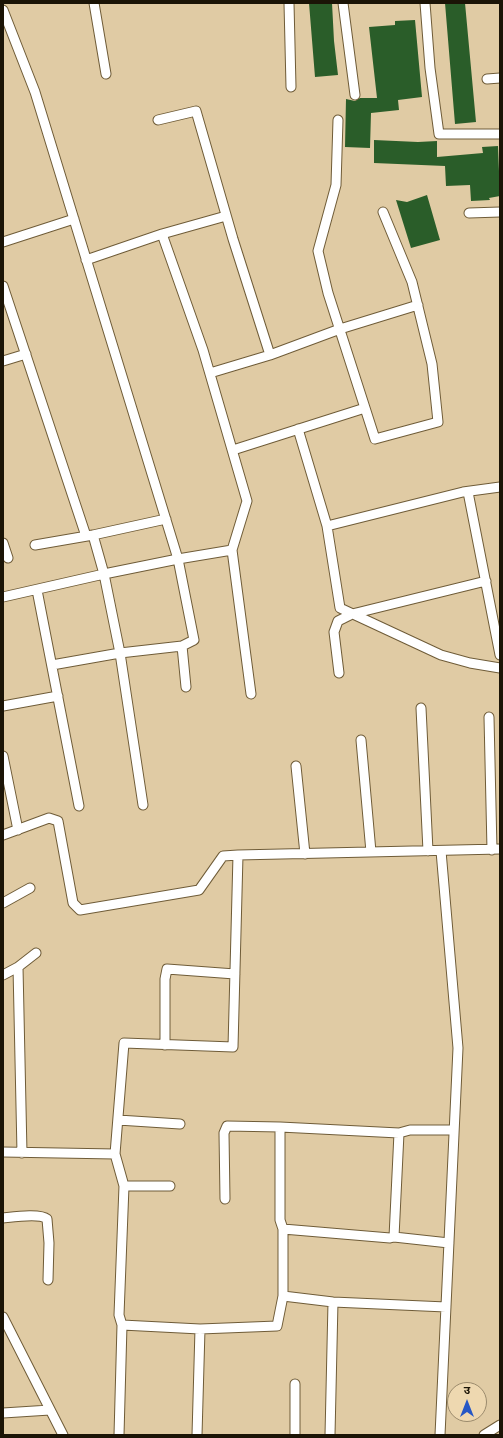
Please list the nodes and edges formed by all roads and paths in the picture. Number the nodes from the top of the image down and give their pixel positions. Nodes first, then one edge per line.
1 (94, 3) edge
2 (289, 3) edge
3 (343, 3) edge
4 (425, 3) edge
5 (3, 10) edge
6 (106, 74) dead end
7 (500, 78) edge
8 (487, 79) dead end
9 (291, 87) dead end
10 (355, 95) dead end
11 (158, 120) dead end
12 (338, 120) dead end
13 (500, 134) edge
14 (383, 212) dead end
15 (500, 212) edge
16 (469, 213) dead end
17 (226, 216) junction
18 (74, 219) junction
19 (162, 234) junction
20 (3, 242) edge
21 (86, 260) junction
22 (3, 286) edge
23 (418, 305) junction
24 (340, 329) junction
25 (26, 354) junction
26 (270, 355) junction
27 (3, 361) edge
28 (210, 373) junction
29 (365, 408) junction
30 (298, 429) junction
31 (233, 450) junction
32 (500, 487) edge
33 (468, 492) junction
34 (166, 519) junction
35 (327, 526) junction
36 (90, 535) junction
37 (3, 543) edge
38 (35, 544) dead end
39 (232, 550) junction
40 (8, 558) dead end
41 (178, 559) junction
42 (104, 574) junction
43 (486, 581) junction
44 (37, 590) junction
45 (3, 597) edge
46 (352, 614) junction
47 (182, 646) junction
48 (120, 653) junction
49 (500, 655) edge
50 (52, 664) junction
51 (500, 668) edge
52 (339, 673) dead end
53 (186, 687) dead end
54 (250, 694) dead end
55 (58, 696) junction
56 (3, 706) edge
57 (421, 708) dead end
58 (488, 717) dead end
59 (361, 740) dead end
60 (3, 756) edge
61 (296, 766) dead end
62 (143, 805) dead end
63 (79, 806) dead end
64 (18, 830) junction
65 (3, 835) edge
66 (496, 849) edge
67 (428, 851) junction
68 (441, 851) junction
69 (371, 852) junction
70 (305, 854) junction
71 (238, 855) junction
72 (30, 888) dead end
73 (3, 903) edge
74 (36, 953) dead end
75 (18, 967) junction
76 (235, 974) junction
77 (3, 975) edge
78 (165, 1045) junction
79 (118, 1120) junction
80 (180, 1124) dead end
81 (280, 1127) junction
82 (454, 1130) junction
83 (399, 1133) junction
84 (3, 1152) edge
85 (22, 1153) junction
86 (115, 1154) junction
87 (124, 1186) junction
88 (170, 1186) dead end
89 (225, 1199) dead end
90 (3, 1218) edge
91 (283, 1229) junction
92 (394, 1236) junction
93 (450, 1243) junction
94 (48, 1280) dead end
95 (283, 1296) junction
96 (333, 1302) junction
97 (446, 1307) junction
98 (3, 1317) edge
99 (122, 1325) junction
100 (200, 1329) junction
101 (295, 1384) dead end
102 (50, 1410) junction
103 (3, 1413) edge
104 (500, 1425) edge
105 (485, 1434) edge
106 (63, 1435) edge
107 (120, 1435) edge
108 (197, 1435) edge
109 (295, 1435) edge
110 (330, 1435) edge
111 (440, 1435) edge

1 - 6 street
2 - 9 street
3 - 10 street
4 - 13 street
5 - 18 street
7 - 8 street
11 - 17 street
12 - 24 street
14 - 23 street
15 - 16 street
17 - 19 street
17 - 26 street
18 - 20 street
18 - 21 street
19 - 21 street
19 - 28 street
21 - 34 street
22 - 25 street
23 - 24 street
23 - 29 street
24 - 26 street
24 - 29 street
25 - 27 street
25 - 36 street
26 - 28 street
28 - 31 street
29 - 30 street
30 - 31 street
30 - 35 street
31 - 39 street
32 - 33 street
33 - 35 street
33 - 43 street
34 - 36 street
34 - 41 street
35 - 46 street
36 - 38 street
36 - 42 street
37 - 40 street
39 - 41 street
39 - 54 street
41 - 42 street
41 - 47 street
42 - 44 street
42 - 48 street
43 - 46 street
43 - 49 street
44 - 45 street
44 - 50 street
46 - 51 street
46 - 52 street
47 - 48 street
47 - 53 street
48 - 50 street
48 - 62 street
50 - 55 street
55 - 56 street
55 - 63 street
57 - 67 street
58 - 66 street
59 - 69 street
60 - 64 street
61 - 70 street
64 - 65 street
64 - 71 street
66 - 68 street
67 - 68 street
67 - 69 street
68 - 82 street
69 - 70 street
70 - 71 street
71 - 76 street
72 - 73 street
74 - 75 street
75 - 77 street
75 - 85 street
76 - 78 street
76 - 78 street
78 - 79 street
79 - 80 street
79 - 86 street
81 - 83 street
81 - 89 street
81 - 91 street
82 - 83 street
82 - 93 street
83 - 92 street
84 - 85 street
85 - 86 street
86 - 87 street
87 - 88 street
87 - 99 street
90 - 94 street
91 - 92 street
91 - 95 street
92 - 93 street
93 - 97 street
95 - 96 street
95 - 100 street
96 - 97 street
96 - 110 street
97 - 111 street
98 - 102 street
99 - 100 street
99 - 107 street
100 - 108 street
101 - 109 street
102 - 103 street
102 - 106 street
104 - 105 street

